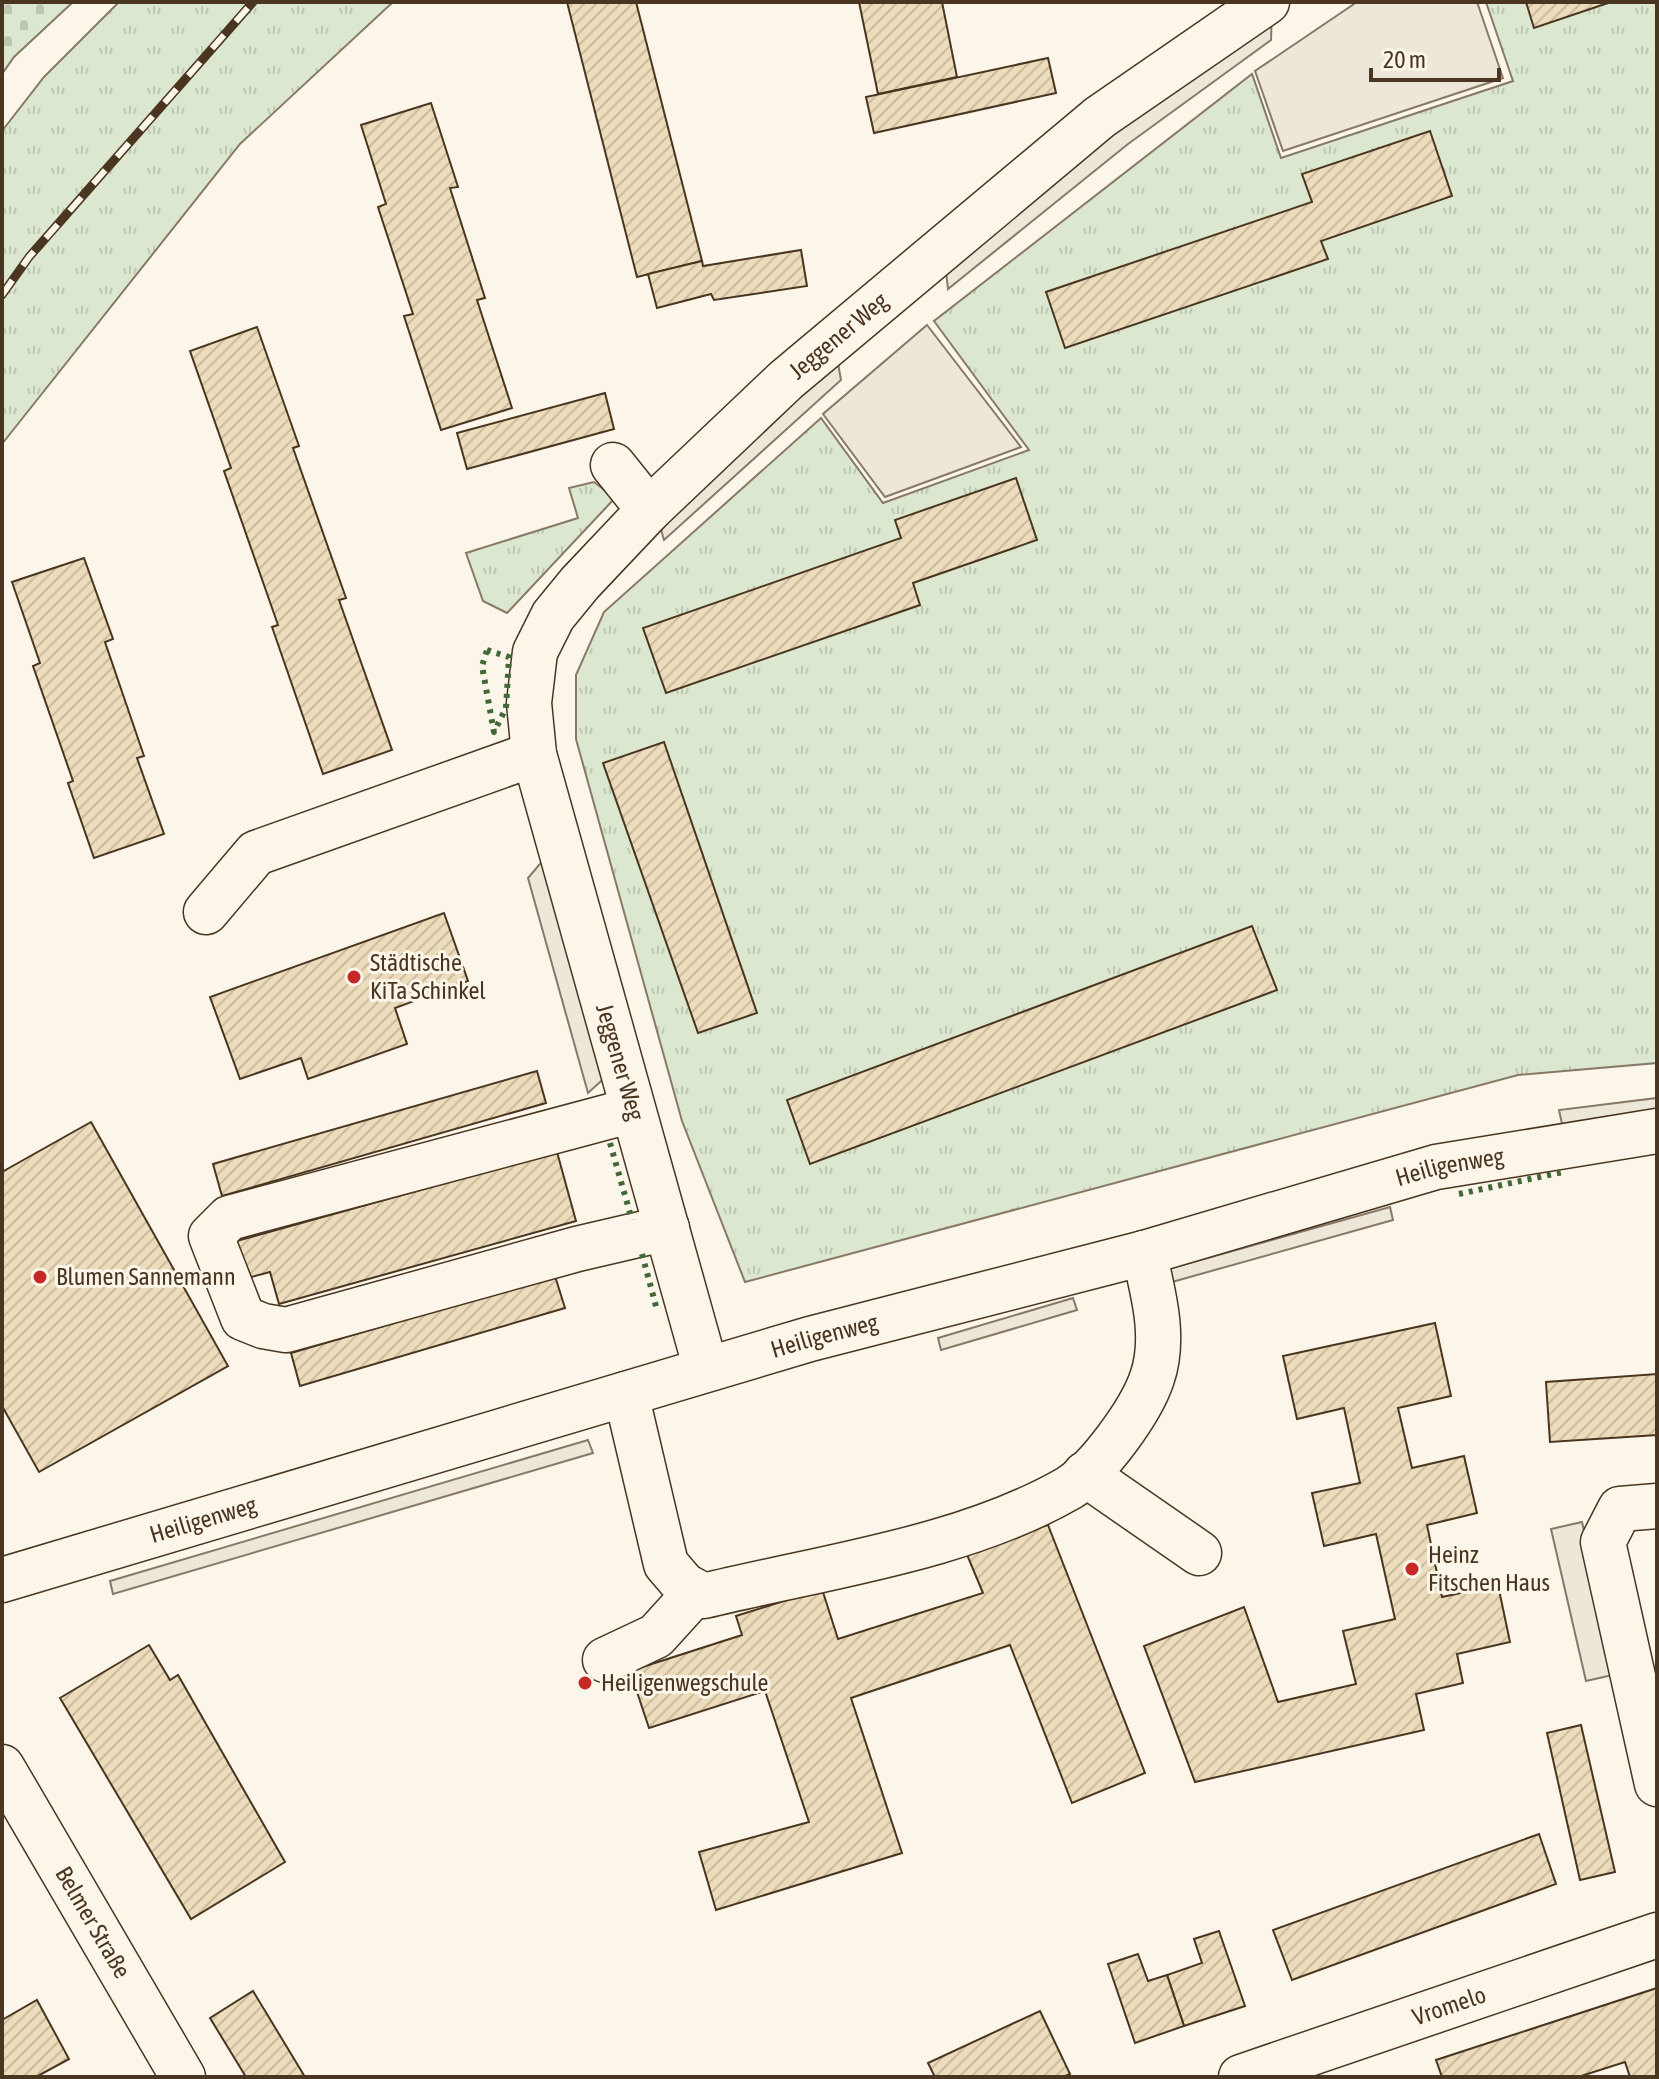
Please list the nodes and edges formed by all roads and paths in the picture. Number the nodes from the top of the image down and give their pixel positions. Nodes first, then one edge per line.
1 (1267, 2) edge
2 (613, 465) dead end
3 (649, 510) junction
4 (534, 754) junction
5 (206, 912) dead end
6 (633, 1110) junction
7 (1657, 1131) edge
8 (667, 1228) junction
9 (1144, 1253) junction
10 (706, 1369) junction
11 (626, 1394) junction
12 (1085, 1474) junction
13 (1639, 1508) edge
14 (1199, 1553) dead end
15 (2, 1580) edge
16 (696, 1592) junction
17 (605, 1660) dead end
18 (2, 1767) edge
19 (1657, 1784) edge
20 (1657, 1935) edge
21 (183, 2077) edge
22 (1241, 2077) edge

1 - 3 street, Jeggener Weg
2 - 3 street
3 - 4 street, Jeggener Weg
4 - 5 street
4 - 6 street, Jeggener Weg
6 - 8 street, Jeggener Weg
6 - 8 street
7 - 9 street, Heiligenweg
8 - 10 street, Jeggener Weg
9 - 10 street, Heiligenweg
9 - 12 street
10 - 11 street, Heiligenweg
11 - 15 street, Heiligenweg
11 - 16 street
12 - 14 street
12 - 16 street
13 - 19 street
16 - 17 street
18 - 21 street, Belmer Straße
20 - 22 street, Vromelo

